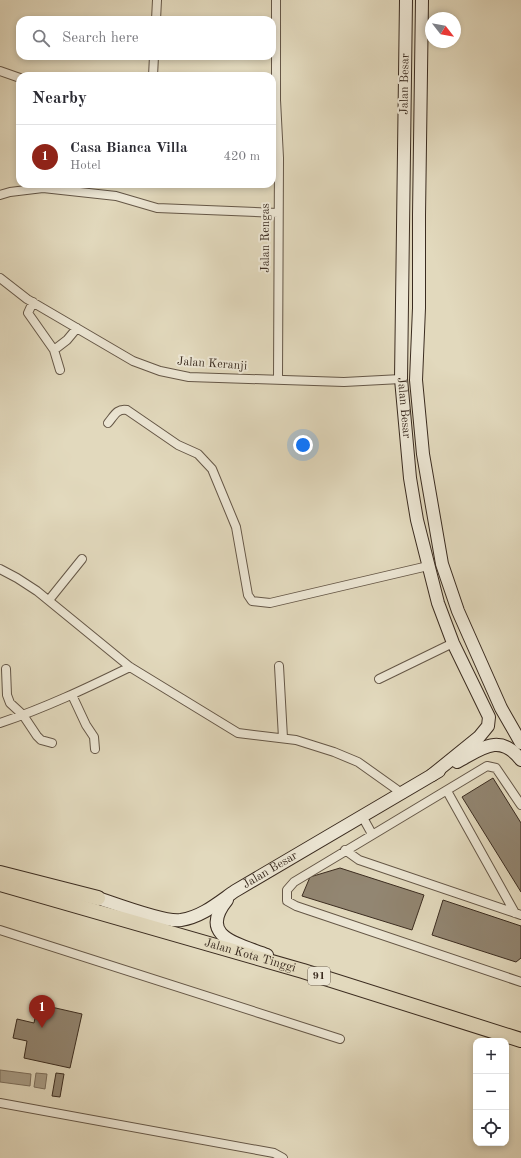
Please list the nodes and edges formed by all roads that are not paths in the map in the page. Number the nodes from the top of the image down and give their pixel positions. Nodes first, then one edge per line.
1 (157, 0) edge
2 (276, 0) edge
3 (406, 0) edge
4 (422, 0) edge
5 (156, 16) edge
6 (276, 16) edge
7 (154, 60) edge
8 (275, 60) edge
9 (0, 71) edge
10 (154, 72) edge
11 (275, 72) edge
12 (16, 77) edge
13 (276, 123) edge
14 (0, 195) edge
15 (278, 213) junction
16 (0, 278) edge
17 (33, 302) junction
18 (77, 328) junction
19 (54, 350) junction
20 (60, 370) dead end
21 (278, 379) junction
22 (401, 379) junction
23 (108, 423) dead end
24 (82, 559) dead end
25 (428, 566) junction
26 (0, 569) edge
27 (48, 600) junction
28 (453, 643) junction
29 (279, 666) dead end
30 (130, 667) junction
31 (6, 669) dead end
32 (379, 679) dead end
33 (72, 695) junction
34 (24, 715) junction
35 (0, 723) edge
36 (284, 738) junction
37 (52, 743) dead end
38 (521, 743) edge
39 (95, 749) dead end
40 (521, 760) edge
41 (432, 775) junction
42 (447, 791) junction
43 (403, 794) junction
44 (521, 805) edge
45 (362, 816) junction
46 (372, 834) junction
47 (346, 850) junction
48 (0, 872) edge
49 (0, 884) edge
50 (235, 891) junction
51 (98, 898) joint
52 (518, 914) edge
53 (0, 930) edge
54 (303, 970) junction
55 (521, 982) edge
56 (340, 1039) dead end
57 (521, 1040) edge
58 (0, 1103) edge
59 (283, 1158) edge

1 - 5 street
2 - 6 street, Jalan Rengas
3 - 22 main road, Jalan Besar
4 - 38 main road, Jalan Besar
7 - 10 street
8 - 11 street, Jalan Rengas
9 - 12 street
13 - 15 street, Jalan Rengas
14 - 15 street
15 - 21 street, Jalan Rengas
16 - 17 street, Jalan Keranji
17 - 18 street, Jalan Keranji
17 - 19 street
18 - 19 street
18 - 21 street, Jalan Keranji
19 - 20 street
21 - 22 street, Jalan Keranji
22 - 25 main road, Jalan Besar
23 - 25 street
24 - 27 street
25 - 28 main road, Jalan Besar
26 - 27 street
27 - 30 street
28 - 32 street
28 - 41 main road, Jalan Besar
29 - 36 street
30 - 33 street
30 - 36 street
31 - 34 street
33 - 34 street
33 - 39 street
34 - 35 street
34 - 37 street
36 - 43 street
40 - 41 main road, Jalan Besar
41 - 43 main road, Jalan Besar
42 - 44 street
42 - 46 street
42 - 52 street
43 - 45 main road, Jalan Besar
45 - 46 street
45 - 50 main road, Jalan Besar
46 - 47 street
47 - 52 street
47 - 55 street
48 - 51 highway
49 - 54 highway, Jalan Kota Tinggi / 91
50 - 51 main road, Jalan Besar
50 - 54 main road
53 - 56 street
54 - 57 highway, Jalan Kota Tinggi / 91
58 - 59 street

